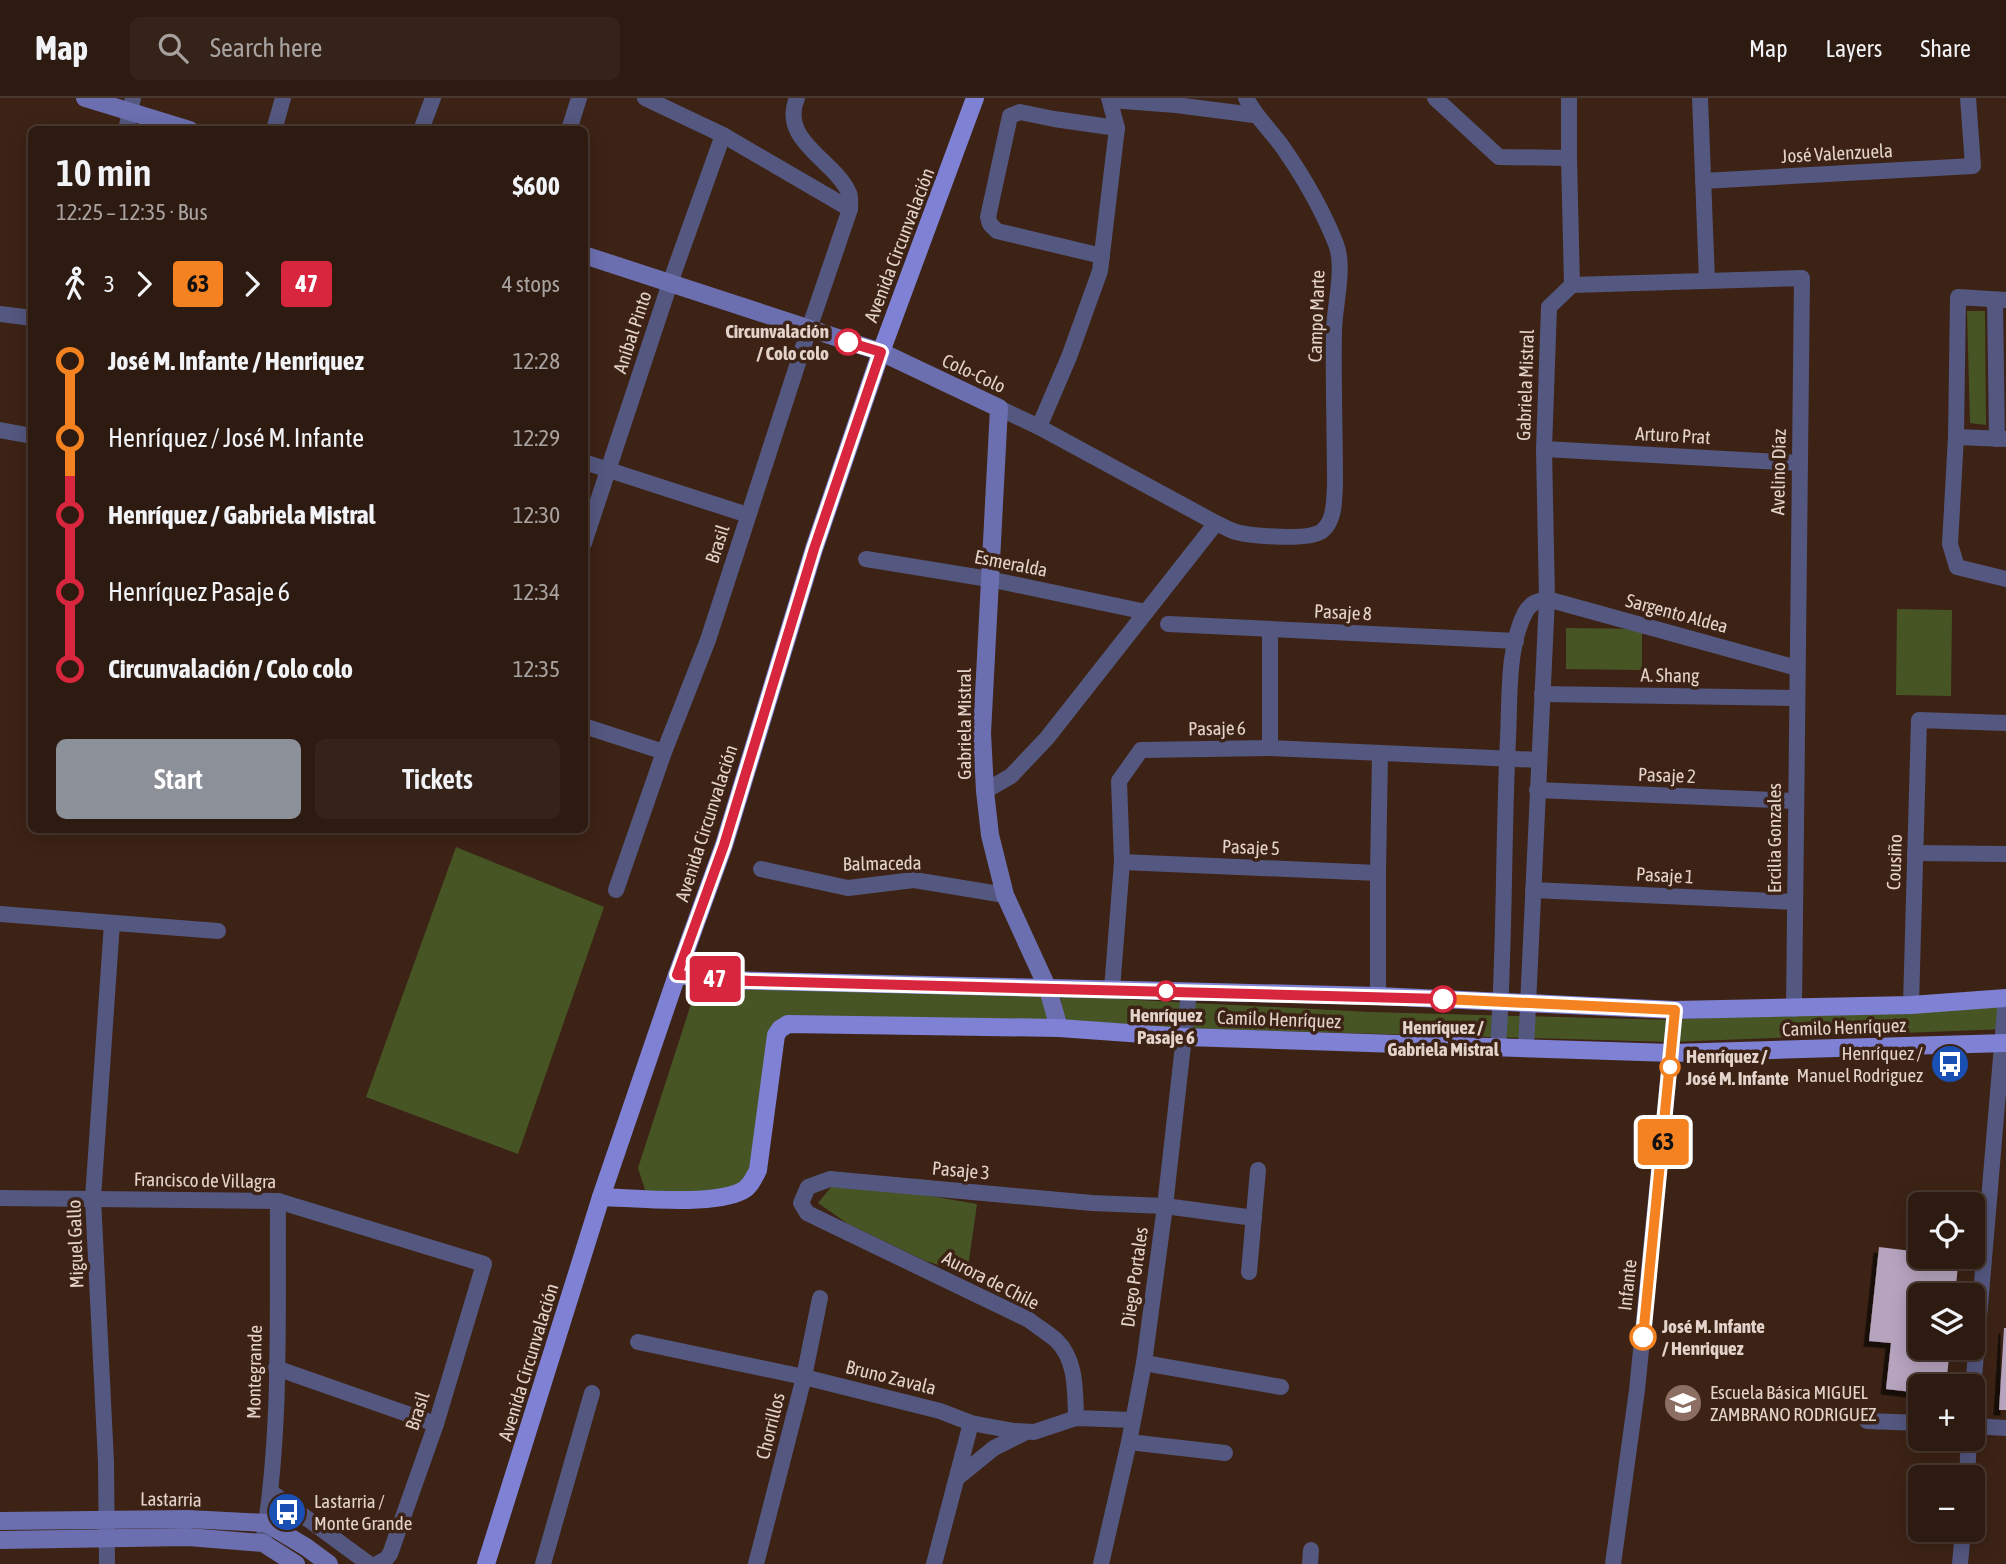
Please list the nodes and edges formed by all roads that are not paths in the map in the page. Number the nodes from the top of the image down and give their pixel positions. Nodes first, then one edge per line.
1 (85, 98) edge
2 (283, 98) edge
3 (433, 98) edge
4 (579, 98) edge
5 (645, 98) edge
6 (797, 98) edge
7 (975, 98) edge
8 (1246, 98) edge
9 (1435, 98) edge
10 (1569, 98) edge
11 (1700, 98) edge
12 (1968, 98) edge
13 (1110, 99) edge
14 (130, 113) edge
15 (1254, 115) junction
16 (177, 126) edge
17 (275, 126) edge
18 (422, 126) edge
19 (570, 126) edge
20 (1117, 128) junction
21 (723, 135) junction
22 (1569, 158) junction
23 (1703, 181) junction
24 (850, 209) junction
25 (588, 256) edge
26 (1102, 256) junction
27 (1707, 282) junction
28 (670, 283) junction
29 (1572, 285) junction
30 (2001, 300) edge
31 (0, 314) edge
32 (28, 318) edge
33 (809, 329) junction
34 (881, 352) junction
35 (999, 408) junction
36 (1039, 427) junction
37 (0, 430) edge
38 (28, 435) edge
39 (1956, 437) junction
40 (2002, 439) edge
41 (1544, 449) junction
42 (588, 463) edge
43 (1800, 463) junction
44 (609, 470) junction
45 (748, 515) junction
46 (1329, 521) joint
47 (1216, 523) junction
48 (588, 531) edge
49 (866, 559) dead end
50 (989, 579) junction
51 (2006, 579) edge
52 (1546, 599) junction
53 (1146, 612) junction
54 (1168, 624) dead end
55 (1270, 629) junction
56 (1516, 641) junction
57 (1797, 668) junction
58 (1542, 694) junction
59 (1797, 698) junction
60 (2006, 723) edge
61 (588, 727) edge
62 (1270, 748) junction
63 (664, 752) junction
64 (1380, 754) junction
65 (1507, 759) junction
66 (1539, 760) junction
67 (1538, 790) junction
68 (985, 791) junction
69 (1796, 801) junction
70 (1915, 853) junction
71 (2006, 854) edge
72 (1122, 862) junction
73 (761, 869) dead end
74 (1378, 873) junction
75 (615, 890) dead end
76 (1533, 890) junction
77 (1005, 895) junction
78 (1795, 902) junction
79 (0, 914) edge
80 (111, 923) junction
81 (218, 931) dead end
82 (677, 975) junction
83 (1048, 989) junction
84 (1112, 989) junction
85 (1189, 992) junction
86 (1378, 996) junction
87 (2006, 998) edge
88 (1501, 1002) junction
89 (1528, 1003) junction
90 (1911, 1005) junction
91 (1794, 1009) junction
92 (1675, 1010) junction
93 (1059, 1028) junction
94 (1185, 1037) junction
95 (2004, 1044) edge
96 (1499, 1048) junction
97 (1526, 1048) junction
98 (1672, 1053) junction
99 (1258, 1170) dead end
100 (601, 1197) junction
101 (0, 1198) edge
102 (93, 1198) junction
103 (278, 1201) junction
104 (1165, 1206) junction
105 (1254, 1218) junction
106 (830, 1225) joint
107 (484, 1264) joint
108 (1250, 1272) dead end
109 (820, 1298) dead end
110 (638, 1342) dead end
111 (1144, 1363) junction
112 (276, 1368) junction
113 (1974, 1374) edge
114 (804, 1377) junction
115 (1281, 1387) dead end
116 (592, 1393) dead end
117 (1076, 1418) junction
118 (1132, 1420) junction
119 (1867, 1421) dead end
120 (971, 1423) junction
121 (1908, 1423) edge
122 (436, 1424) junction
123 (1985, 1427) edge
124 (2006, 1428) edge
125 (1024, 1433) junction
126 (1129, 1442) junction
127 (1225, 1453) dead end
128 (957, 1478) junction
129 (271, 1492) junction
130 (107, 1519) junction
131 (0, 1521) edge
132 (266, 1523) junction
133 (107, 1538) junction
134 (0, 1540) edge
135 (1962, 1542) edge
136 (263, 1543) junction
137 (107, 1564) edge
138 (296, 1564) edge
139 (329, 1564) edge
140 (369, 1564) edge
141 (377, 1564) edge
142 (486, 1564) edge
143 (543, 1564) edge
144 (756, 1564) edge
145 (934, 1564) edge
146 (1101, 1564) edge
147 (1613, 1564) edge
148 (1960, 1564) edge

1 - 14 street
2 - 17 street
3 - 18 street
4 - 19 street
5 - 21 street
6 - 24 street
7 - 34 main road, Avenida Circunvalación
8 - 15 street, Campo Marte
9 - 22 street
10 - 22 street
11 - 23 street
12 - 23 street, José Valenzuela
13 - 15 street
13 - 20 street
14 - 16 street
15 - 46 street, Campo Marte
20 - 26 street
20 - 26 street
21 - 24 street
21 - 28 street, Aníbal Pinto
22 - 29 street
23 - 27 street
24 - 33 street, Brasil
25 - 28 street, Colo-Colo
26 - 36 street
27 - 29 street
27 - 43 street, Avelino Díaz
28 - 33 street, Colo-Colo
28 - 44 street, Aníbal Pinto
29 - 41 street, Gabriela Mistral
30 - 39 street
30 - 40 street
31 - 32 street
33 - 34 street, Colo-Colo
33 - 45 street, Brasil
34 - 35 street, Colo-Colo
34 - 82 main road, Avenida Circunvalación
35 - 36 street, Colo-Colo
35 - 50 street, Gabriela Mistral
36 - 47 street, Colo-Colo
37 - 38 street
39 - 40 street
39 - 51 street
41 - 43 street, Arturo Prat
41 - 52 street, Gabriela Mistral
42 - 44 street
43 - 57 street, Avelino Díaz
44 - 45 street
44 - 48 street, Aníbal Pinto
45 - 63 street, Brasil
46 - 47 street, Colo-Colo
47 - 53 street
49 - 50 street, Esmeralda
50 - 53 street, Esmeralda
50 - 68 street, Gabriela Mistral
52 - 56 street
52 - 57 street, Sargento Aldea
52 - 58 street, Gabriela Mistral
53 - 68 street
54 - 55 street, Pasaje 8
55 - 56 street, Pasaje 8
55 - 62 street
56 - 65 street
57 - 59 street, Ercilia Gonzales
58 - 59 street, A. Shang
58 - 66 street, Gabriela Mistral
59 - 69 street, Ercilia Gonzales
60 - 70 street, Cousiño
61 - 63 street
62 - 64 street, Pasaje 6
62 - 72 street, Pasaje 6
63 - 75 street, Brasil
64 - 65 street, Pasaje 6
64 - 74 street
65 - 66 street, Pasaje 6
65 - 88 street
66 - 67 street, Gabriela Mistral
67 - 69 street, Pasaje 2
67 - 76 street, Gabriela Mistral
68 - 77 street, Gabriela Mistral
69 - 78 street, Ercilia Gonzales
70 - 71 street
70 - 90 street, Cousiño
72 - 74 street, Pasaje 5
72 - 84 street, Pasaje 6
73 - 77 street, Balmaceda
74 - 86 street
76 - 78 street, Pasaje 1
76 - 89 street, Gabriela Mistral
77 - 83 street, Gabriela Mistral
78 - 91 street, Ercilia Gonzales
79 - 80 street
80 - 81 street
80 - 102 street, Miguel Gallo
82 - 83 main road, Camilo Henríquez
82 - 100 main road, Avenida Circunvalación
83 - 84 main road, Camilo Henríquez
83 - 93 street, Gabriela Mistral
84 - 85 main road, Camilo Henríquez
85 - 86 main road, Camilo Henríquez
85 - 94 street, Diego Portales
86 - 88 main road, Camilo Henríquez
87 - 90 main road, Camilo Henríquez
87 - 95 street
88 - 89 main road, Camilo Henríquez
88 - 96 street
89 - 92 main road, Camilo Henríquez
89 - 97 street, Gabriela Mistral
90 - 91 main road, Camilo Henríquez
91 - 92 main road, Camilo Henríquez
92 - 98 street, Infante
93 - 94 main road, Camilo Henríquez
93 - 100 main road, Camilo Henríquez
94 - 96 main road, Camilo Henríquez
94 - 104 street, Diego Portales
95 - 98 main road, Camilo Henríquez
95 - 113 street
96 - 97 main road, Camilo Henríquez
97 - 98 main road, Camilo Henríquez
98 - 147 street, Infante
99 - 105 street
100 - 142 main road, Avenida Circunvalación
101 - 102 street, Francisco de Villagra
102 - 103 street, Francisco de Villagra
102 - 130 street, Miguel Gallo
103 - 107 street, Francisco de Villagra
103 - 112 street, Montegrande
104 - 105 street
104 - 106 street, Pasaje 3
104 - 111 street, Diego Portales
105 - 108 street
106 - 117 street, Aurora de Chile
107 - 122 street, Brasil
109 - 114 street, Chorrillos
110 - 114 street, Bruno Zavala
111 - 115 street
111 - 118 street, Diego Portales
112 - 122 street
112 - 129 street, Montegrande
114 - 120 street, Bruno Zavala
114 - 144 street, Chorrillos
116 - 143 street
117 - 118 street, Bruno Zavala
117 - 125 street, Bruno Zavala
118 - 126 street, Diego Portales
119 - 121 street
120 - 125 street, Bruno Zavala
120 - 128 street
122 - 141 street, Brasil
123 - 124 street
125 - 128 street
126 - 127 street
126 - 146 street, Diego Portales
128 - 145 street
129 - 132 street, Montegrande
129 - 140 street
130 - 131 street, Lastarria
130 - 132 street, Lastarria
130 - 133 street, Miguel Gallo
132 - 136 street, Montegrande
132 - 139 street, Lastarria
133 - 134 street, Lastarria
133 - 136 street, Lastarria
133 - 137 street, Miguel Gallo
135 - 148 street
136 - 138 street, Lastarria

